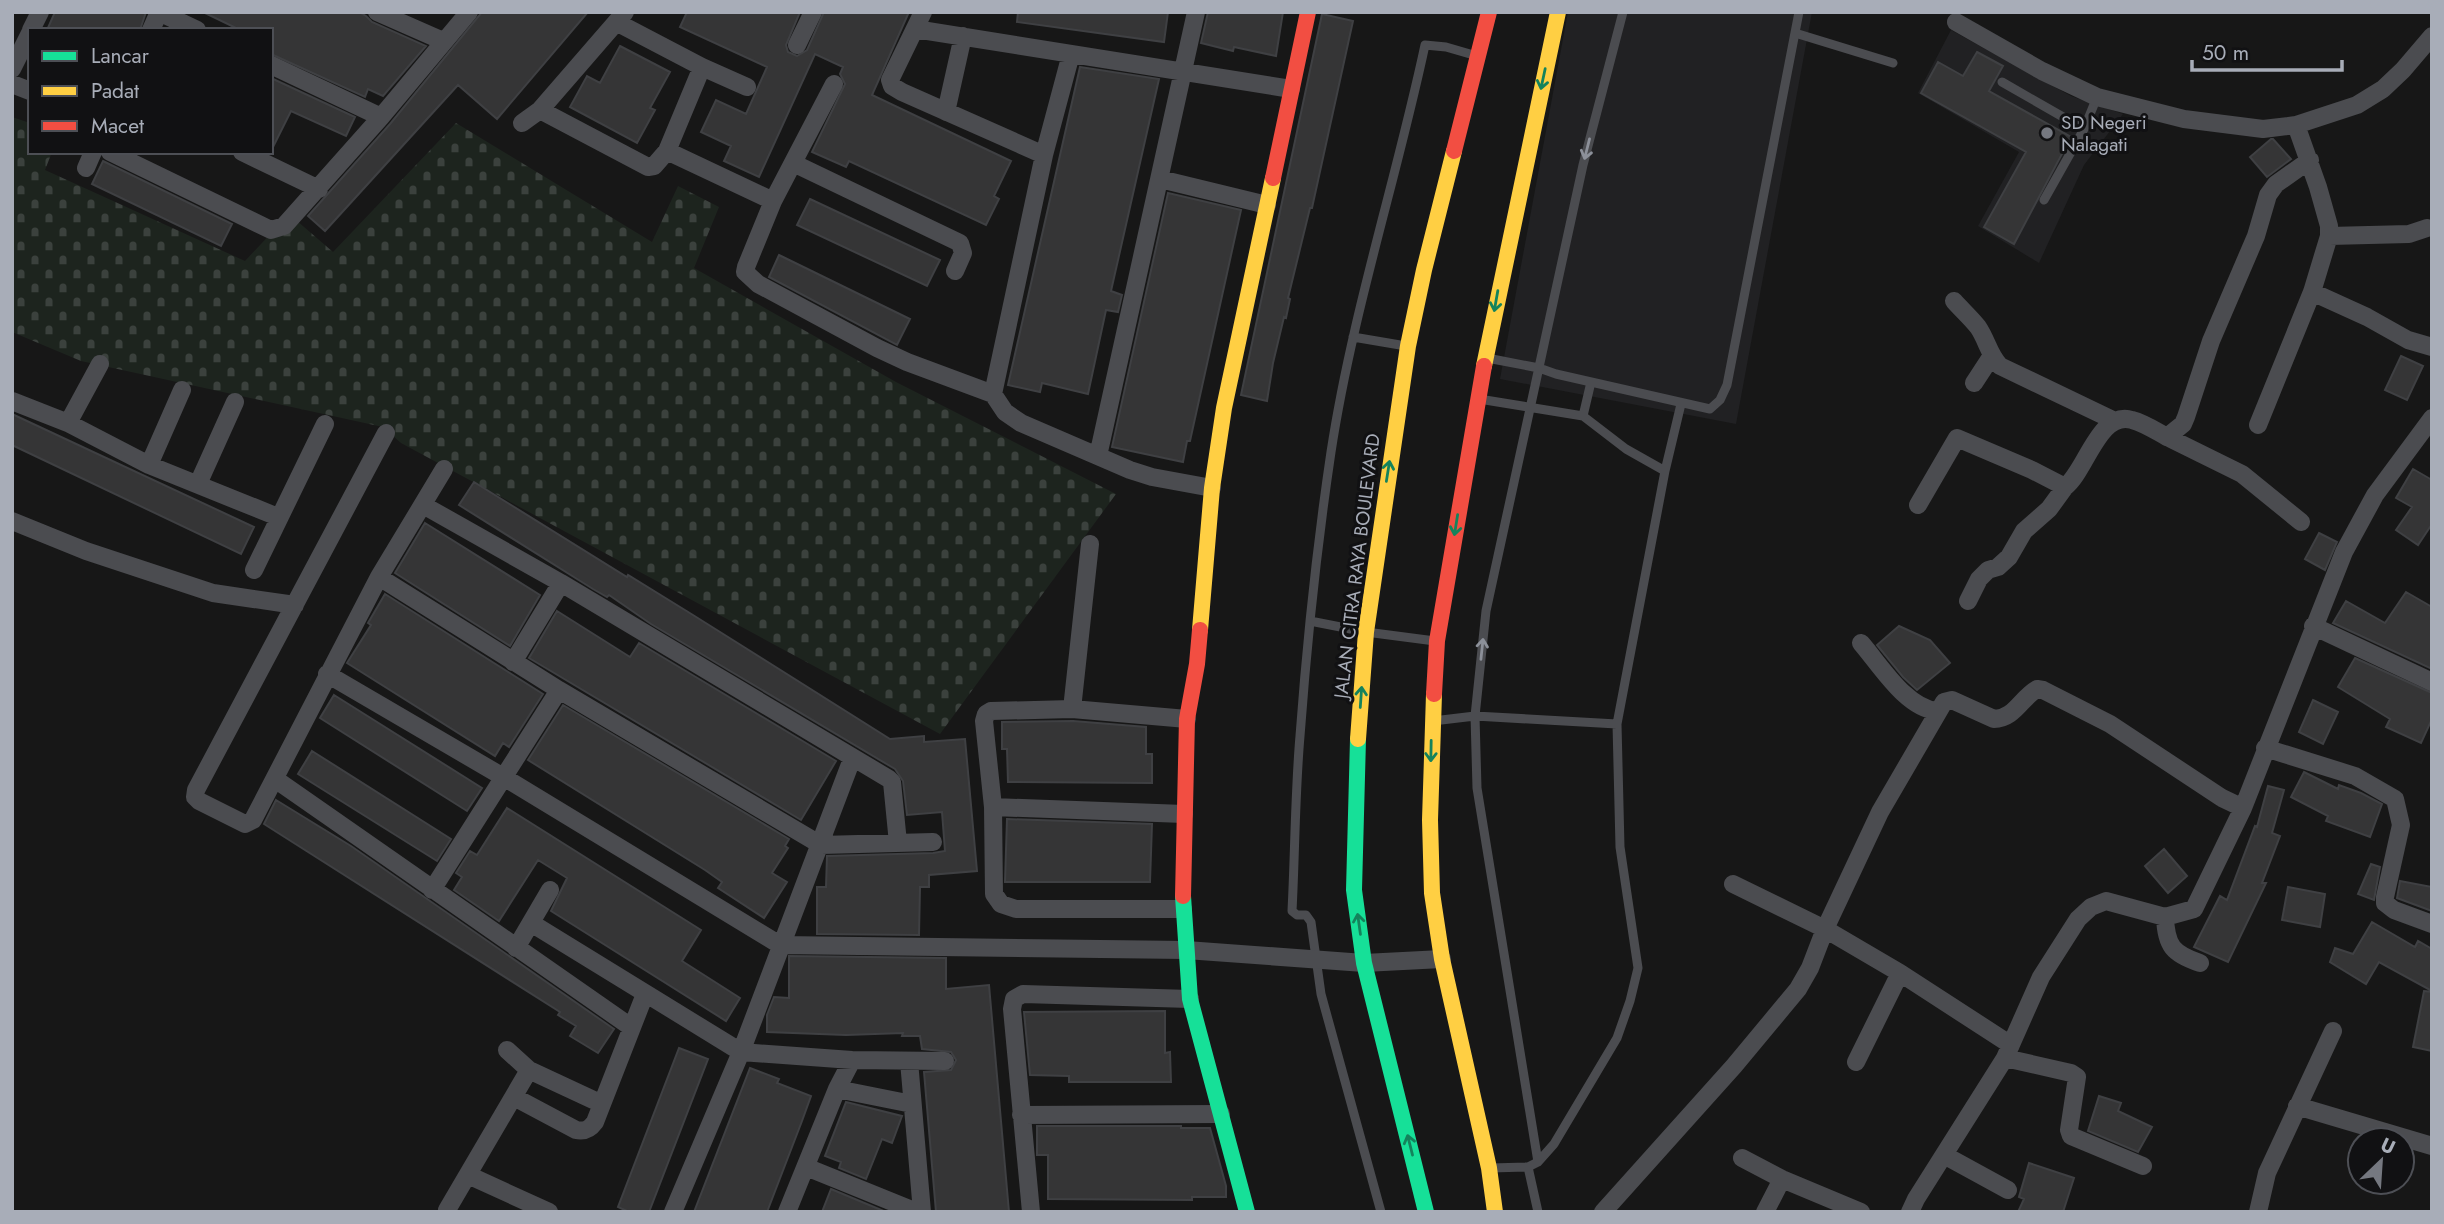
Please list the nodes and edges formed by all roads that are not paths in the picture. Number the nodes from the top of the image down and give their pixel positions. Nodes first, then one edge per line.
1 (40, 12) edge
2 (159, 12) edge
3 (377, 12) edge
4 (469, 12) edge
5 (813, 12) edge
6 (1196, 12) edge
7 (1308, 12) edge
8 (1489, 12) edge
9 (1558, 12) edge
10 (1623, 12) edge
11 (1799, 12) edge
12 (621, 17) edge
13 (919, 20) edge
14 (1956, 22) dead end
15 (32, 28) edge
16 (152, 28) edge
17 (193, 28) edge
18 (1795, 33) junction
19 (28, 35) edge
20 (963, 36) junction
21 (2432, 36) edge
22 (443, 41) junction
23 (797, 45) dead end
24 (1071, 54) junction
25 (1479, 57) junction
26 (1893, 63) dead end
27 (273, 66) edge
28 (702, 67) junction
29 (12, 69) edge
30 (1183, 71) junction
31 (2002, 82) dead end
32 (834, 84) dead end
33 (747, 87) dead end
34 (1291, 89) junction
35 (2097, 97) junction
36 (540, 110) junction
37 (946, 112) junction
38 (382, 117) junction
39 (522, 123) dead end
40 (2296, 125) junction
41 (2084, 129) junction
42 (667, 151) junction
43 (114, 154) edge
44 (246, 154) edge
45 (1044, 155) junction
46 (2310, 160) junction
47 (793, 163) junction
48 (1160, 179) junction
49 (319, 189) junction
50 (2044, 200) dead end
51 (773, 201) junction
52 (1267, 205) junction
53 (2427, 229) dead end
54 (2329, 236) junction
55 (955, 271) dead end
56 (2312, 292) junction
57 (1954, 301) dead end
58 (1353, 337) junction
59 (1408, 346) junction
60 (2432, 347) edge
61 (1991, 357) junction
62 (1488, 358) junction
63 (100, 364) dead end
64 (1539, 368) junction
65 (1591, 382) junction
66 (1974, 383) dead end
67 (182, 390) dead end
68 (993, 394) junction
69 (1477, 399) junction
70 (12, 401) edge
71 (235, 402) dead end
72 (1681, 404) junction
73 (1531, 407) junction
74 (1583, 416) junction
75 (2432, 418) edge
76 (2115, 421) junction
77 (68, 423) junction
78 (325, 424) dead end
79 (2258, 425) dead end
80 (386, 433) dead end
81 (2167, 437) junction
82 (1098, 456) junction
83 (149, 465) junction
84 (444, 469) dead end
85 (1665, 471) junction
86 (198, 484) junction
87 (2065, 487) junction
88 (1212, 488) junction
89 (423, 505) junction
90 (1918, 505) dead end
91 (278, 517) junction
92 (12, 521) edge
93 (2301, 522) dead end
94 (1090, 544) dead end
95 (254, 570) dead end
96 (379, 577) junction
97 (561, 583) junction
98 (1968, 601) dead end
99 (295, 605) junction
100 (1310, 621) junction
101 (2313, 626) junction
102 (1366, 632) junction
103 (1437, 641) junction
104 (1861, 643) dead end
105 (513, 662) junction
106 (327, 674) junction
107 (2432, 682) edge
108 (559, 691) junction
109 (1072, 709) junction
110 (1937, 710) junction
111 (1475, 716) junction
112 (1187, 719) junction
113 (1432, 721) junction
114 (1617, 724) junction
115 (2265, 748) junction
116 (852, 759) junction
117 (505, 778) junction
118 (275, 779) junction
119 (993, 807) junction
120 (2243, 808) junction
121 (1184, 814) junction
122 (933, 842) dead end
123 (898, 843) junction
124 (821, 845) junction
125 (1733, 884) dead end
126 (432, 890) junction
127 (550, 890) dead end
128 (1183, 909) junction
129 (2165, 917) junction
130 (531, 923) junction
131 (2432, 924) edge
132 (1825, 929) junction
133 (780, 945) junction
134 (516, 948) junction
135 (1186, 950) junction
136 (1442, 959) junction
137 (1316, 961) junction
138 (1364, 963) junction
139 (2200, 963) dead end
140 (1900, 973) junction
141 (645, 994) junction
142 (1190, 999) junction
143 (631, 1027) junction
144 (2333, 1031) dead end
145 (507, 1051) dead end
146 (741, 1052) junction
147 (2008, 1052) junction
148 (852, 1060) junction
149 (909, 1061) junction
150 (945, 1061) dead end
151 (1856, 1062) dead end
152 (529, 1070) junction
153 (837, 1089) junction
154 (514, 1097) junction
155 (602, 1104) junction
156 (912, 1104) junction
157 (2297, 1106) junction
158 (1221, 1114) junction
159 (1021, 1115) junction
160 (2432, 1146) edge
161 (1944, 1155) junction
162 (1742, 1158) dead end
163 (1538, 1162) junction
164 (2143, 1166) dead end
165 (806, 1167) junction
166 (1528, 1167) junction
167 (1489, 1168) junction
168 (468, 1175) junction
169 (1782, 1179) junction
170 (2008, 1190) dead end
171 (447, 1210) dead end
172 (549, 1212) edge
173 (673, 1212) edge
174 (787, 1212) edge
175 (920, 1212) edge
176 (1031, 1212) edge
177 (1247, 1212) edge
178 (1381, 1212) edge
179 (1426, 1212) edge
180 (1495, 1212) edge
181 (1538, 1212) edge
182 (1602, 1212) edge
183 (1765, 1212) edge
184 (1861, 1212) edge
185 (1910, 1212) edge
186 (2258, 1212) edge

1 - 15 street
2 - 16 street
2 - 17 street
3 - 22 street
4 - 22 street
5 - 23 street
6 - 30 street
7 - 34 main road
8 - 25 main road, JALAN CITRA RAYA BOULEVARD
9 -> 62 main road
10 -> 64 lane
11 - 18 lane
12 - 28 street
12 - 36 street
13 - 20 street
13 - 37 street
14 - 35 street
18 - 26 lane
18 - 72 lane
19 - 29 street
20 - 24 street
20 - 37 street
21 - 40 street
22 - 38 street
24 - 30 street
24 - 45 street
25 - 58 lane
25 - 59 main road, JALAN CITRA RAYA BOULEVARD
27 - 38 street
28 - 33 street
28 - 42 street
30 - 34 street
30 - 48 street
31 - 41 lane
32 - 47 street
34 - 52 main road
35 - 40 street
35 - 41 lane
36 - 39 street
36 - 42 street
37 - 45 street
38 - 49 street
40 - 46 street
41 - 50 lane
42 - 51 street
43 - 49 street
44 - 49 street
45 - 68 street
46 - 54 street
46 - 81 street
47 - 51 street
47 - 55 street
48 - 52 street
48 - 82 street
51 - 68 street
52 - 88 main road
53 - 54 street
54 - 56 street
56 - 60 street
56 - 79 street
57 - 61 street
58 - 59 lane
58 - 100 lane
102 -> 59 main road, JALAN CITRA RAYA BOULEVARD
61 - 66 street
61 - 76 street
62 - 64 lane
62 - 69 main road
63 - 77 street
64 - 65 lane
64 - 73 lane
65 - 72 lane
65 - 74 lane
67 - 83 street
68 - 82 street
69 - 73 lane
69 -> 103 main road
70 - 77 street
71 - 86 street
72 - 85 lane
73 - 74 lane
111 -> 73 lane
74 - 85 lane
75 - 101 street
76 - 81 street
76 - 87 street
77 - 83 street
78 - 91 street
80 - 99 street
81 - 93 street
82 - 88 street
83 - 86 street
84 - 89 street
85 - 114 lane
86 - 91 street
87 - 90 street
87 - 98 street
88 - 112 main road
89 - 96 street
89 - 97 street
91 - 95 street
92 - 99 street
94 - 109 street
96 - 105 street
96 - 106 street
97 - 105 street
97 - 116 street
99 - 118 street
100 - 102 lane
100 - 137 lane
101 - 107 street
101 - 115 street
102 - 103 lane
138 -> 102 main road, JALAN CITRA RAYA BOULEVARD
103 - 113 main road
104 - 110 street
105 - 108 street
106 - 117 street
106 - 118 street
108 - 117 street
108 - 124 street
109 - 112 street
109 - 119 street
110 - 120 street
110 - 132 street
111 - 113 lane
111 - 114 lane
111 - 163 lane
112 - 121 main road
113 -> 136 main road
114 - 163 lane
115 - 120 street
115 - 131 street
116 - 123 street
116 - 124 street
117 - 126 street
117 - 133 street
118 - 126 street
119 - 121 street
119 - 128 street
120 - 129 street
121 - 128 main road
122 - 123 street
123 - 124 street
124 - 133 street
125 - 132 street
126 - 134 street
127 - 130 street
128 - 135 main road
129 - 139 street
129 - 147 street
130 - 134 street
130 - 141 street
132 - 140 street
132 - 182 street
133 - 135 street
133 - 146 street
134 - 143 street
135 - 137 street
135 - 142 main road
136 - 138 street
136 - 167 main road
137 - 138 street
137 - 178 lane
179 -> 138 main road, JALAN CITRA RAYA BOULEVARD
140 - 147 street
140 - 151 street
141 - 143 street
141 - 146 street
142 - 158 main road
142 - 159 street
143 - 155 street
144 - 157 street
145 - 152 street
146 - 148 street
146 - 173 street
147 - 161 street
147 - 164 street
148 - 149 street
148 - 153 street
149 - 150 street
149 - 156 street
152 - 154 street
152 - 155 street
153 - 156 street
153 - 165 street
154 - 155 street
154 - 168 street
156 - 175 street
157 - 160 street
157 - 186 street
158 - 159 street
158 - 177 main road
159 - 176 street
161 - 170 street
161 - 185 street
162 - 169 street
163 - 166 lane
165 - 174 street
165 - 175 street
166 - 167 lane
166 - 181 lane
167 - 180 main road
168 - 171 street
168 - 172 street
169 - 183 street
169 - 184 street

